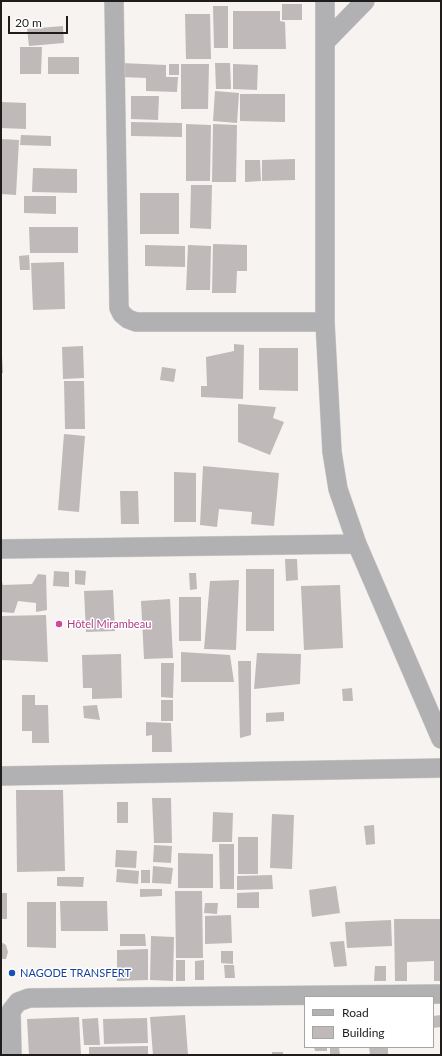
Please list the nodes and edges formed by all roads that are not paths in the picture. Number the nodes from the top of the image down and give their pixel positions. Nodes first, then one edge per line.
1 (114, 1) edge
2 (325, 1) edge
3 (365, 1) edge
4 (325, 42) junction
5 (325, 322) junction
6 (357, 544) junction
7 (1, 549) edge
8 (441, 740) edge
9 (441, 768) edge
10 (1, 776) edge
11 (441, 994) edge
12 (12, 1055) edge

1 - 5 street
2 - 4 street
3 - 4 street
4 - 5 street
5 - 6 street
6 - 7 street
6 - 8 street
9 - 10 street
11 - 12 street

